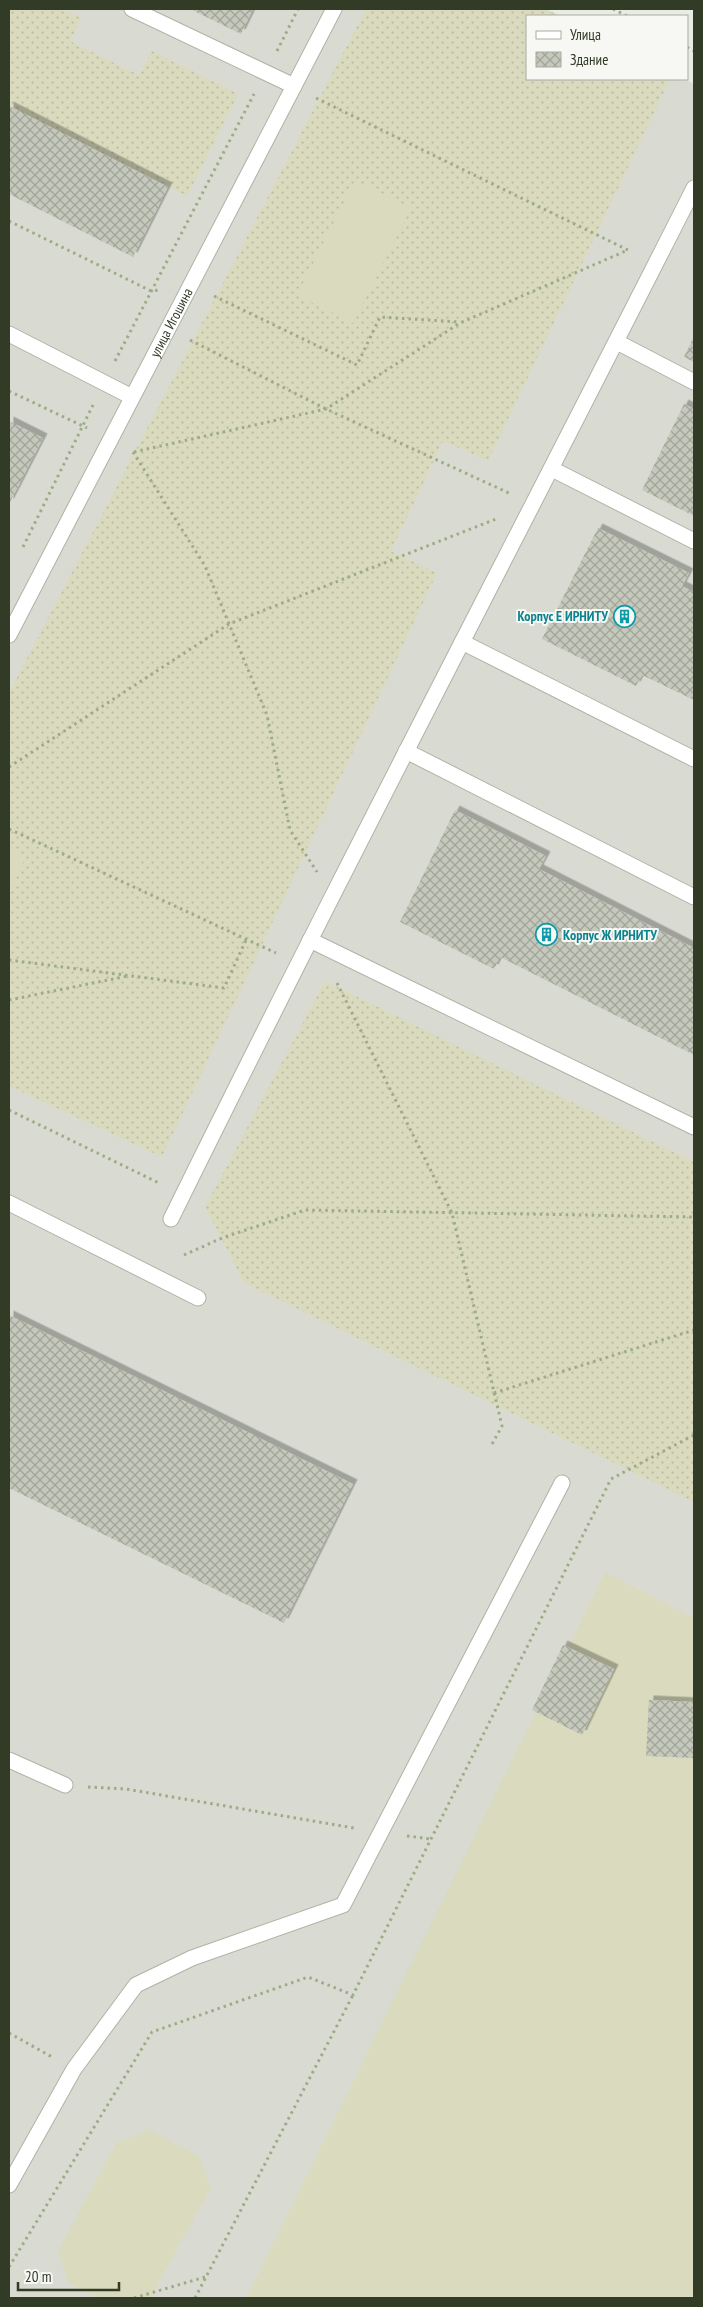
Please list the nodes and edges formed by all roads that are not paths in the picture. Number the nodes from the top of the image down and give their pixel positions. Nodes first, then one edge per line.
1 (334, 9) edge
2 (138, 10) edge
3 (294, 86) junction
4 (694, 188) edge
5 (9, 334) edge
6 (617, 342) junction
7 (694, 382) edge
8 (132, 397) junction
9 (552, 469) junction
10 (694, 542) edge
11 (11, 627) edge
12 (462, 642) junction
13 (406, 751) junction
14 (694, 759) edge
15 (694, 897) edge
16 (310, 940) junction
17 (694, 1127) edge
18 (9, 1203) edge
19 (170, 1219) dead end
20 (198, 1298) dead end
21 (562, 1482) dead end
22 (9, 1760) edge
23 (65, 1786) road end
24 (9, 2185) edge

1 - 3 street, улица Игошина
2 - 3 street
3 - 8 street, улица Игошина
4 - 6 street
5 - 8 street
6 - 7 street
6 - 9 street
8 - 11 street, улица Игошина
9 - 10 street
9 - 12 street
12 - 13 street
12 - 14 street
13 - 15 street
13 - 16 street
16 - 17 street
16 - 19 street
18 - 20 street
21 - 24 street
22 - 23 street

